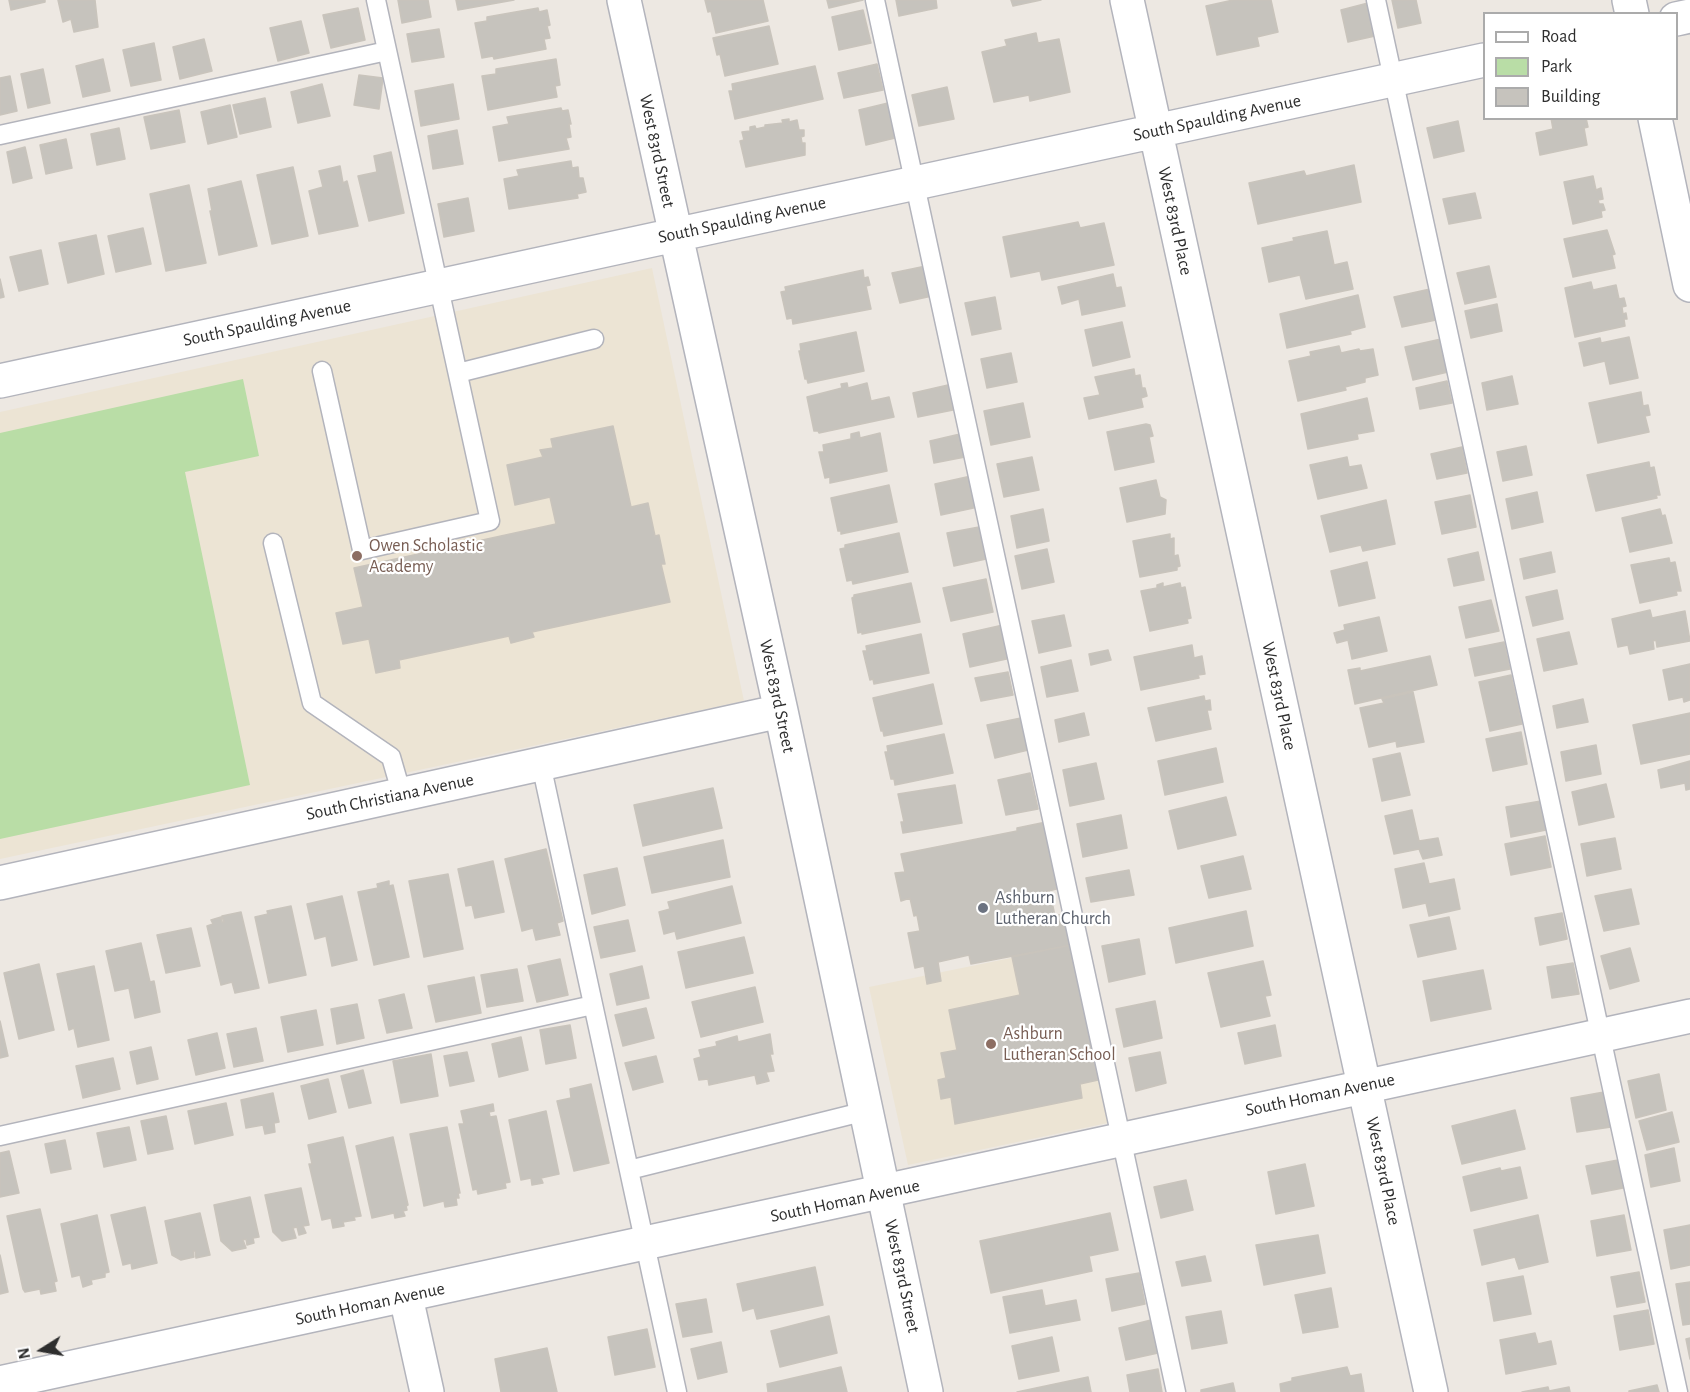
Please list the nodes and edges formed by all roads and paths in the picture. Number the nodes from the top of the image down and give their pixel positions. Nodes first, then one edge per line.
1 (376, 0) edge
2 (624, 0) edge
3 (875, 0) edge
4 (1127, 0) edge
5 (1376, 0) edge
6 (387, 51) junction
7 (1483, 60) edge
8 (1393, 80) junction
9 (1655, 120) edge
10 (1156, 131) junction
11 (0, 135) edge
12 (915, 183) junction
13 (675, 235) junction
14 (1690, 285) edge
15 (438, 286) junction
16 (594, 339) dead end
17 (322, 371) dead end
18 (458, 373) junction
19 (0, 381) edge
20 (273, 543) dead end
21 (781, 711) junction
22 (541, 764) junction
23 (402, 795) junction
24 (0, 883) edge
25 (593, 1005) junction
26 (1690, 1016) edge
27 (1601, 1035) junction
28 (1364, 1085) junction
29 (866, 1111) junction
30 (0, 1136) edge
31 (1120, 1139) junction
32 (629, 1170) junction
33 (884, 1192) junction
34 (645, 1244) junction
35 (406, 1297) junction
36 (0, 1383) edge
37 (427, 1392) edge
38 (677, 1392) edge
39 (926, 1392) edge
40 (1176, 1392) edge
41 (1431, 1392) edge
42 (1678, 1392) edge

1 - 6 lane
2 - 13 street, West 83rd Street
3 - 12 lane
4 - 10 street, West 83rd Place
5 - 8 lane
6 - 11 lane
6 - 15 lane
7 - 8 street, South Spaulding Avenue
8 - 10 street, South Spaulding Avenue
8 - 27 lane
9 - 14 street
10 - 12 street, South Spaulding Avenue
10 - 28 street, West 83rd Place
12 - 13 street, South Spaulding Avenue
12 - 31 lane
13 - 15 street, South Spaulding Avenue
13 - 21 street, West 83rd Street
15 - 18 lane
15 - 19 street, South Spaulding Avenue
16 - 18 lane
17 - 18 lane
20 - 23 lane
21 - 22 street, South Christiana Avenue
21 - 29 street, West 83rd Street
22 - 23 street, South Christiana Avenue
22 - 25 lane
23 - 24 street, South Christiana Avenue
25 - 30 lane
25 - 32 lane
26 - 27 street, South Homan Avenue
27 - 28 street, South Homan Avenue
27 - 42 lane
28 - 31 street, South Homan Avenue
28 - 41 street, West 83rd Place
29 - 32 lane
29 - 33 street, West 83rd Street
31 - 33 street, South Homan Avenue
31 - 40 lane
32 - 34 lane
33 - 34 street, South Homan Avenue
33 - 39 street, West 83rd Street
34 - 35 street, South Homan Avenue
34 - 38 lane
35 - 36 street, South Homan Avenue
35 - 37 street

